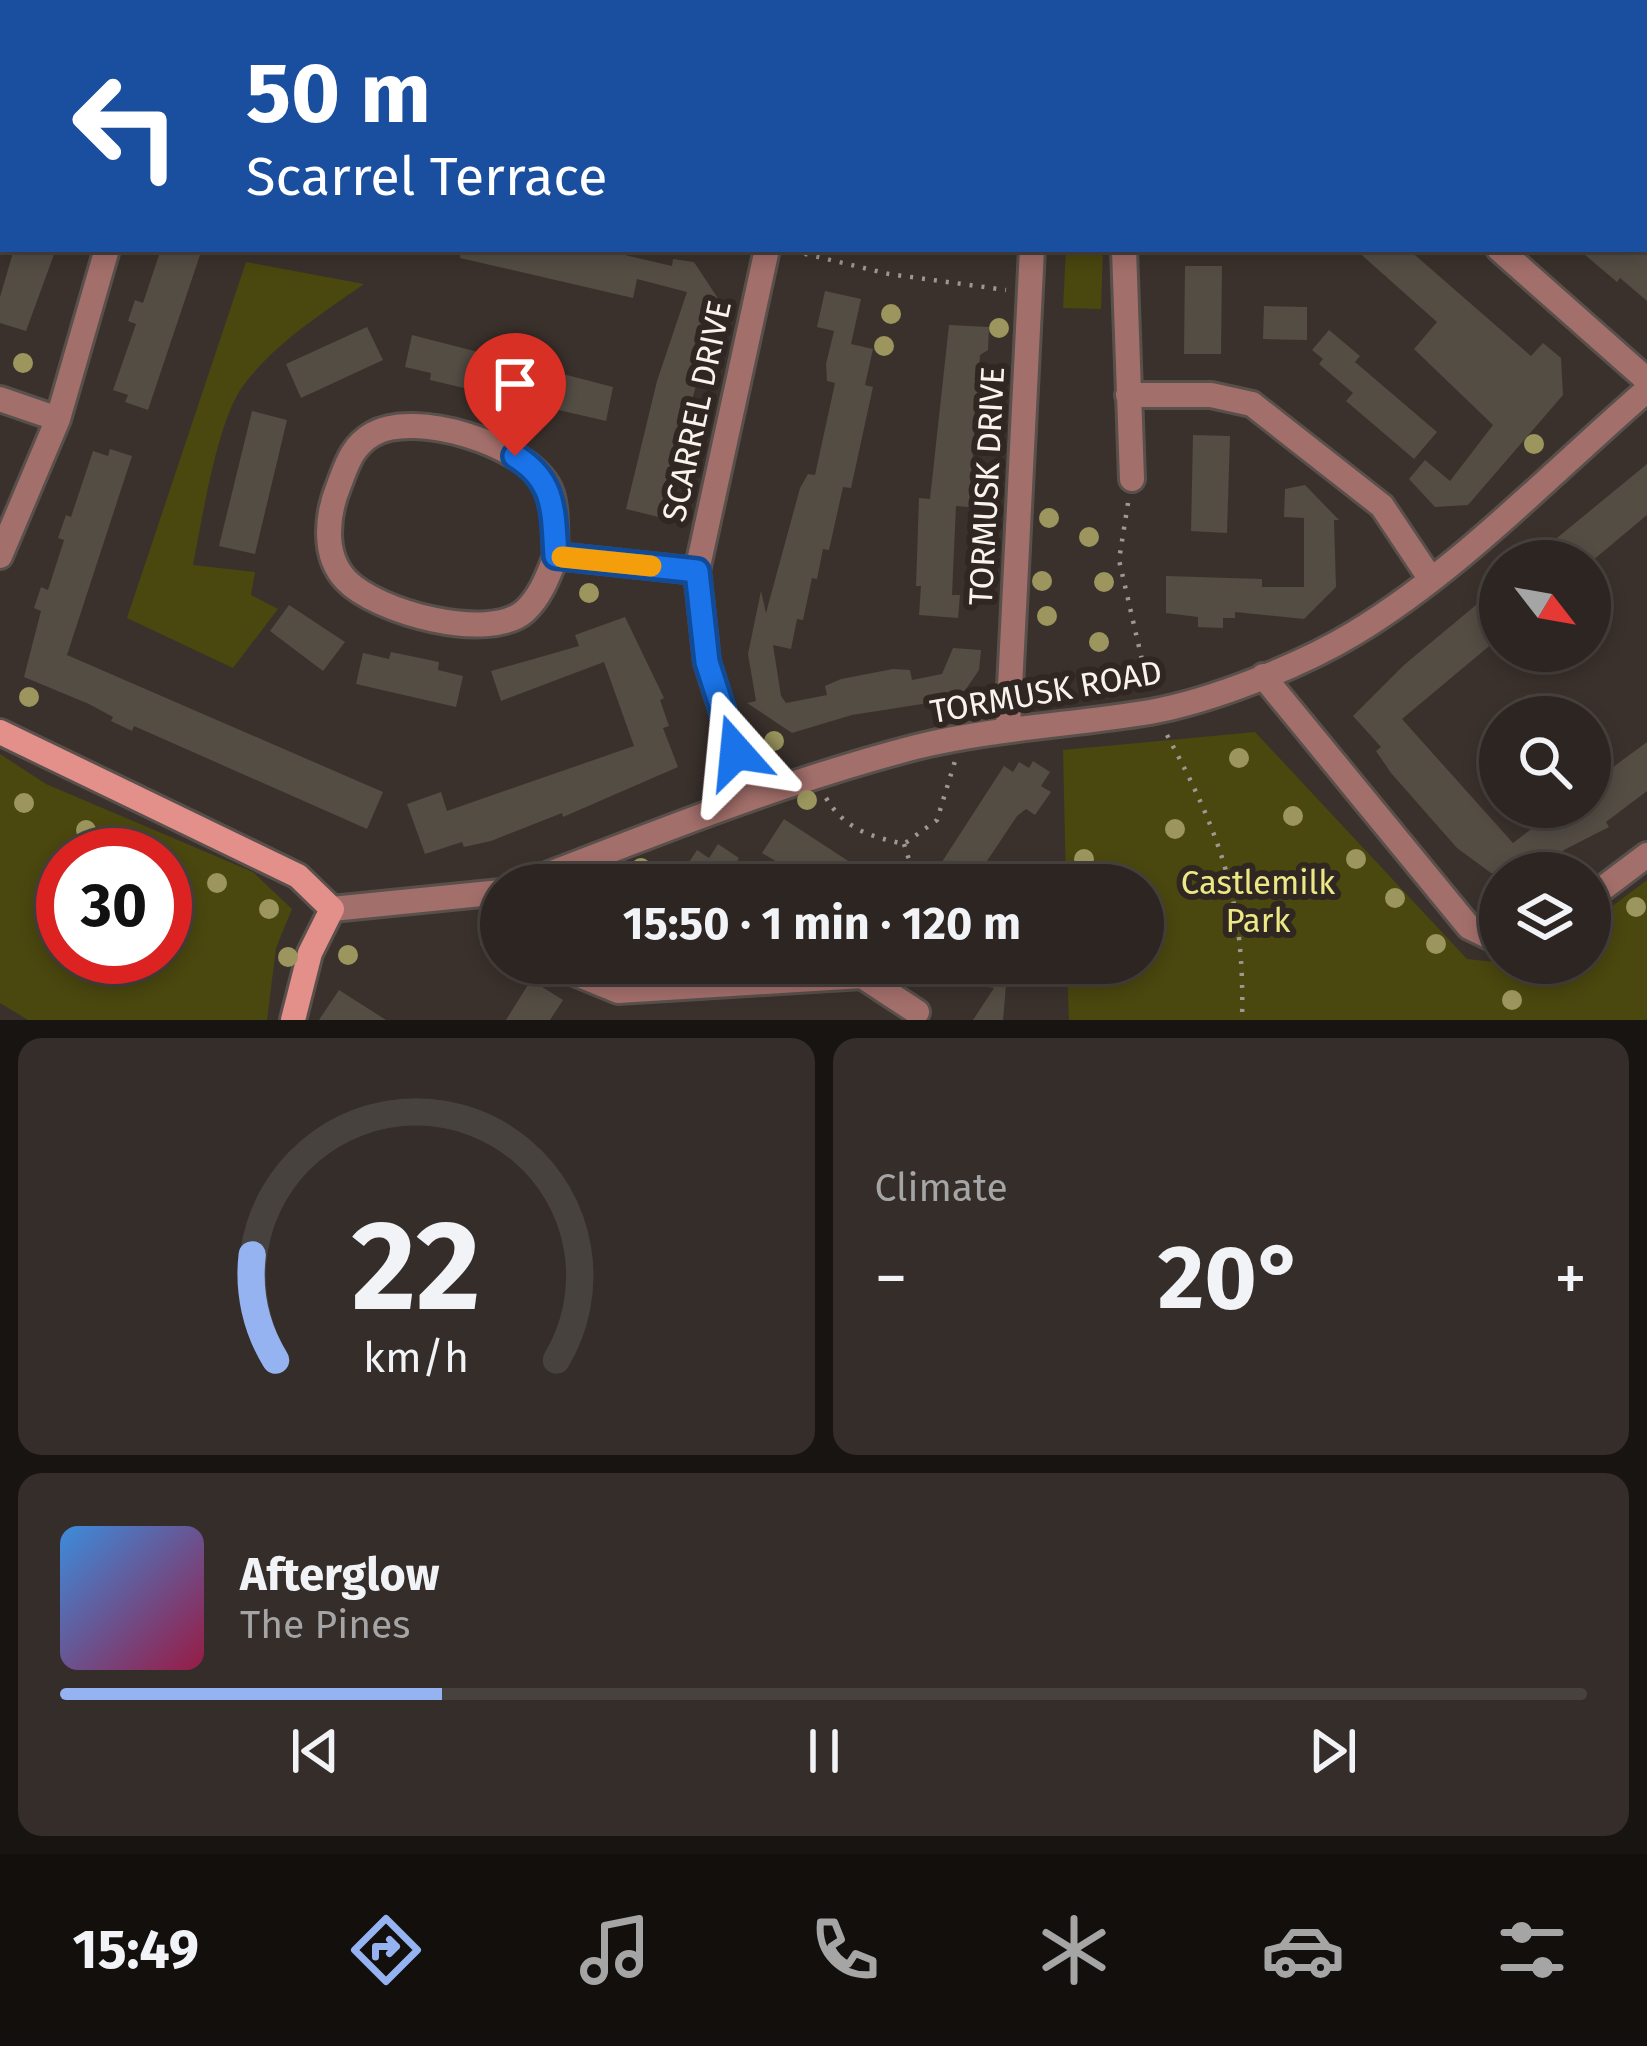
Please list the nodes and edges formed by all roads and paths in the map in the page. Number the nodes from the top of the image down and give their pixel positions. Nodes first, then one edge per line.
1 (105, 252) edge
2 (765, 252) edge
3 (799, 252) edge
4 (1032, 252) edge
5 (1124, 252) edge
6 (1502, 252) edge
7 (1030, 291) junction
8 (1647, 380) edge
9 (1647, 389) edge
10 (1128, 395) junction
11 (0, 399) edge
12 (58, 419) junction
13 (1132, 479) joint
14 (0, 556) edge
15 (556, 556) junction
16 (697, 571) junction
17 (1430, 578) junction
18 (1263, 676) junction
19 (1154, 711) junction
20 (1008, 727) junction
21 (0, 732) edge
22 (959, 738) junction
23 (813, 778) junction
24 (750, 797) junction
25 (904, 844) junction
26 (1647, 855) edge
27 (576, 864) edge
28 (910, 864) edge
29 (1611, 882) edge
30 (480, 894) edge
31 (332, 909) junction
32 (1479, 932) edge
33 (601, 984) edge
34 (732, 984) edge
35 (874, 984) edge
36 (882, 984) edge
37 (880, 988) junction
38 (917, 1012) dead end
39 (293, 1020) edge
40 (1241, 1020) edge

1 - 12 street
2 - 16 street, SCARREL DRIVE
3 - 7 path
4 - 7 street, TORMUSK DRIVE
5 - 10 street
6 - 8 street
7 - 20 street, TORMUSK DRIVE
9 - 17 street, TORMUSK ROAD
10 - 13 street
10 - 17 street
11 - 12 street
12 - 14 street
13 - 19 path
15 - 15 street
15 - 16 street
16 - 24 street, SCARREL DRIVE
17 - 18 street, TORMUSK ROAD
18 - 19 street, TORMUSK ROAD
18 - 32 street
19 - 20 street, TORMUSK ROAD
19 - 40 path
20 - 22 street, TORMUSK ROAD
21 - 31 street
22 - 23 street, TORMUSK ROAD
22 - 25 path
23 - 24 street, TORMUSK ROAD
23 - 25 path
24 - 27 street, TORMUSK ROAD
25 - 28 path
26 - 29 street
30 - 31 street
31 - 39 street
33 - 34 street
35 - 37 street
36 - 37 lane
37 - 38 street

